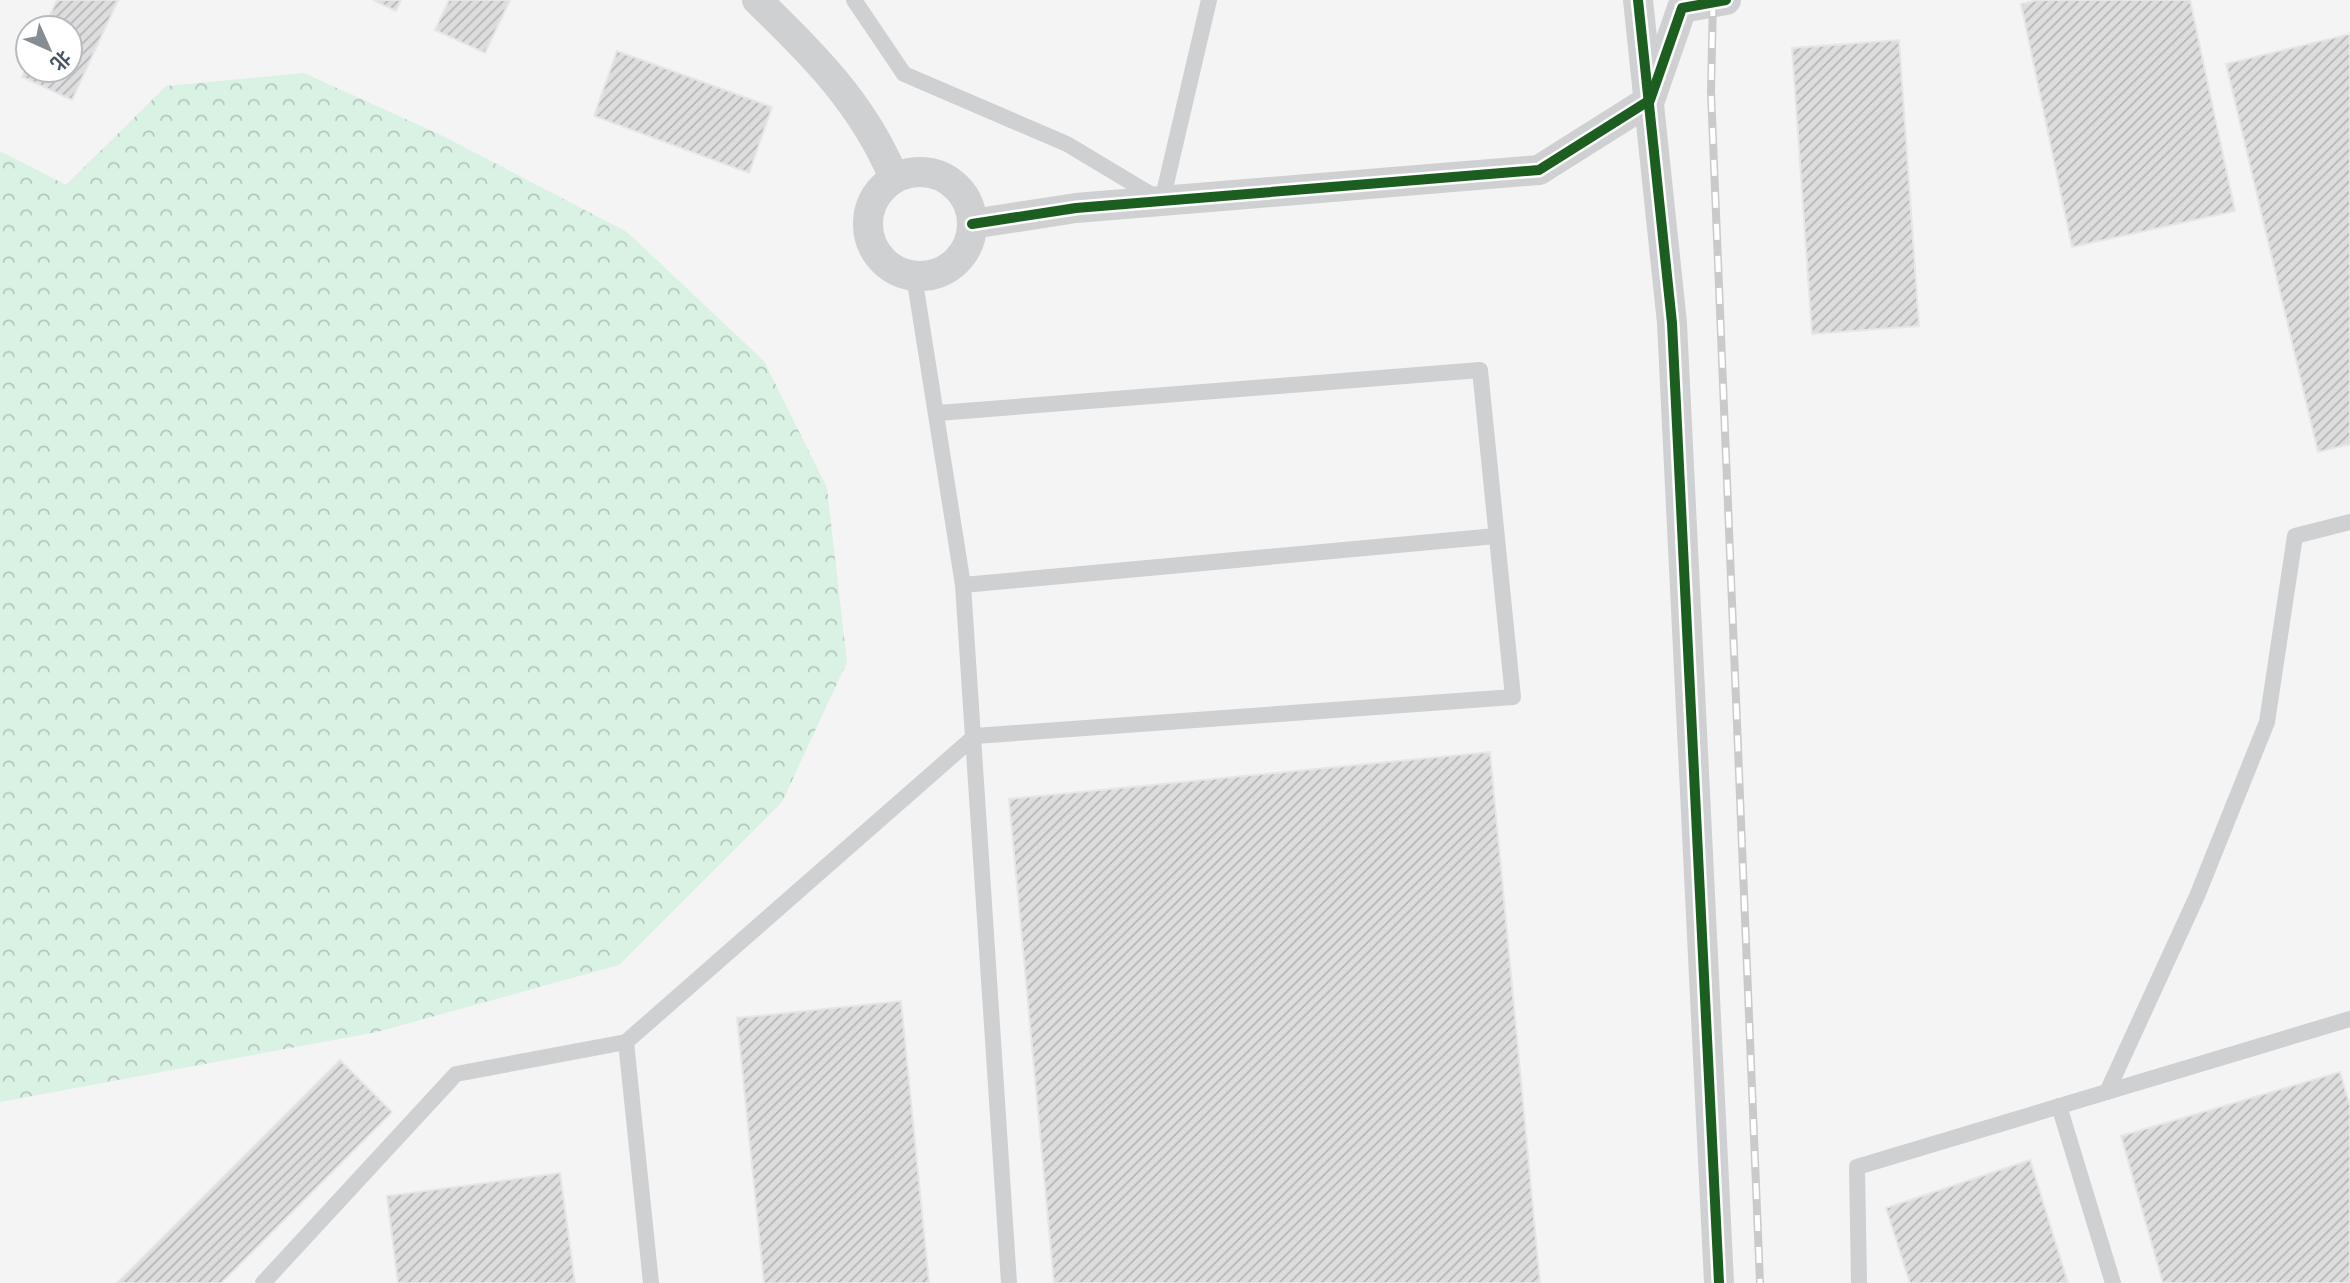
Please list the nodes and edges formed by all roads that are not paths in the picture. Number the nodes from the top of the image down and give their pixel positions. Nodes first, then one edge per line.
1 (758, 0) edge
2 (853, 0) edge
3 (1209, 0) edge
4 (1638, 0) edge
5 (1720, 1) edge
6 (1650, 100) junction
7 (894, 178) junction
8 (1162, 201) junction
9 (972, 224) junction
10 (914, 276) junction
11 (938, 413) junction
12 (2350, 522) edge
13 (1496, 536) junction
14 (963, 585) junction
15 (975, 736) junction
16 (2350, 1019) edge
17 (626, 1042) junction
18 (2107, 1092) junction
19 (2059, 1106) junction
20 (262, 1283) edge
21 (651, 1283) edge
22 (1009, 1283) edge
23 (1718, 1283) edge
24 (1859, 1283) edge
25 (2113, 1283) edge

1 - 7 street
2 - 8 lane
3 - 8 lane
4 - 6 street
5 - 6 street
6 - 8 street
6 - 23 street
7 - 9 street
7 - 10 street
8 - 9 street
9 - 10 street
10 - 11 lane
11 - 13 lane
11 - 14 lane
12 - 18 lane
13 - 14 lane
13 - 15 lane
14 - 15 lane
15 - 17 lane
15 - 22 lane
16 - 18 lane
17 - 20 lane
17 - 21 lane
18 - 19 lane
19 - 24 lane
19 - 25 lane

